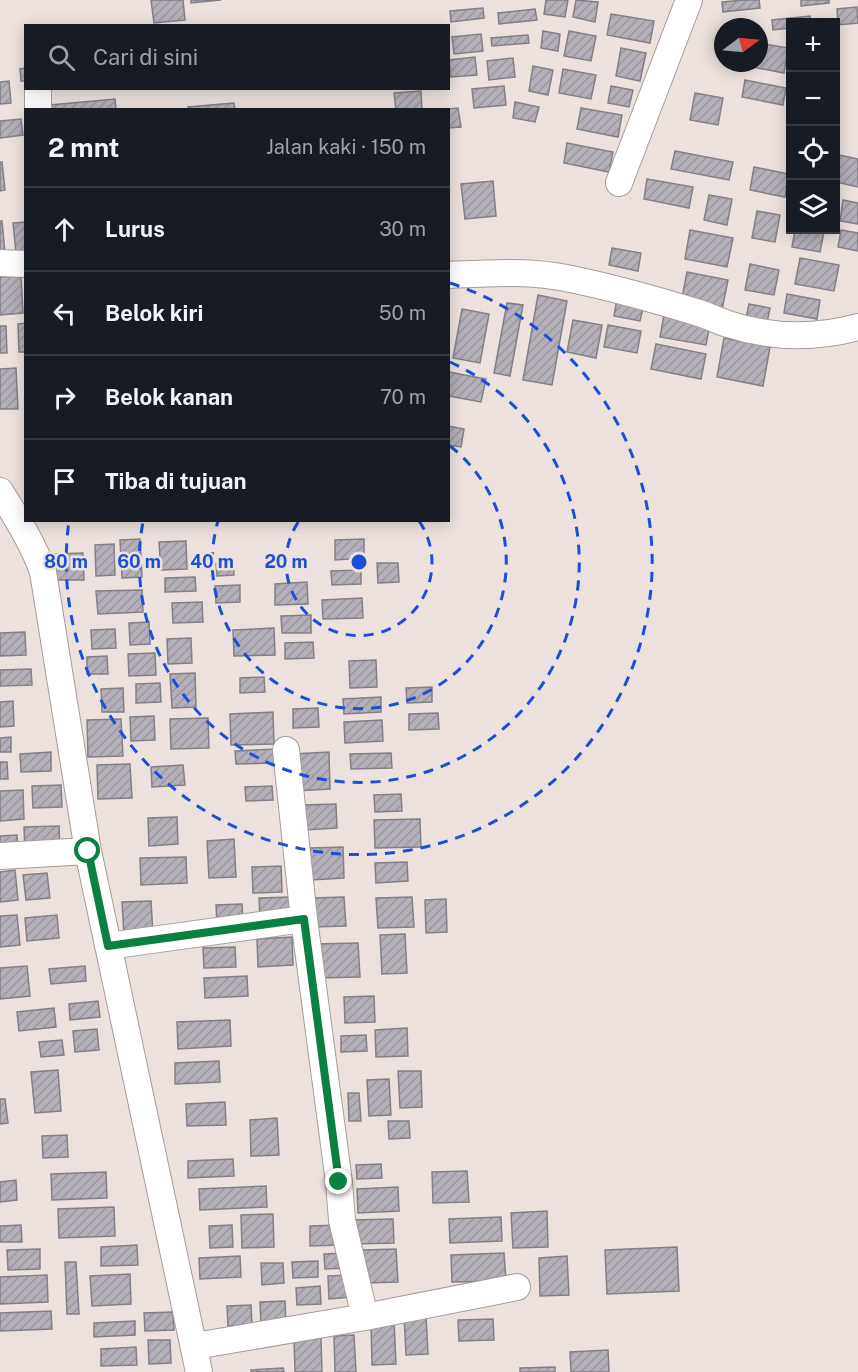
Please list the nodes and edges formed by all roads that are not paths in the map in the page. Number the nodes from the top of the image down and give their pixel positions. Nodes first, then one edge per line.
1 (689, 0) edge
2 (38, 90) edge
3 (38, 108) edge
4 (619, 183) dead end
5 (0, 263) edge
6 (24, 264) edge
7 (450, 275) edge
8 (858, 327) edge
9 (0, 491) edge
10 (286, 750) dead end
11 (88, 851) junction
12 (0, 856) edge
13 (304, 919) junction
14 (108, 946) junction
15 (517, 1287) dead end
16 (365, 1317) junction
17 (195, 1346) junction
18 (199, 1372) edge

1 - 4 street
2 - 3 street
5 - 6 street
7 - 8 street
9 - 11 street
10 - 13 street
11 - 12 street
11 - 14 street
13 - 14 street
13 - 16 street
14 - 17 street
15 - 16 street
16 - 17 street
17 - 18 street

